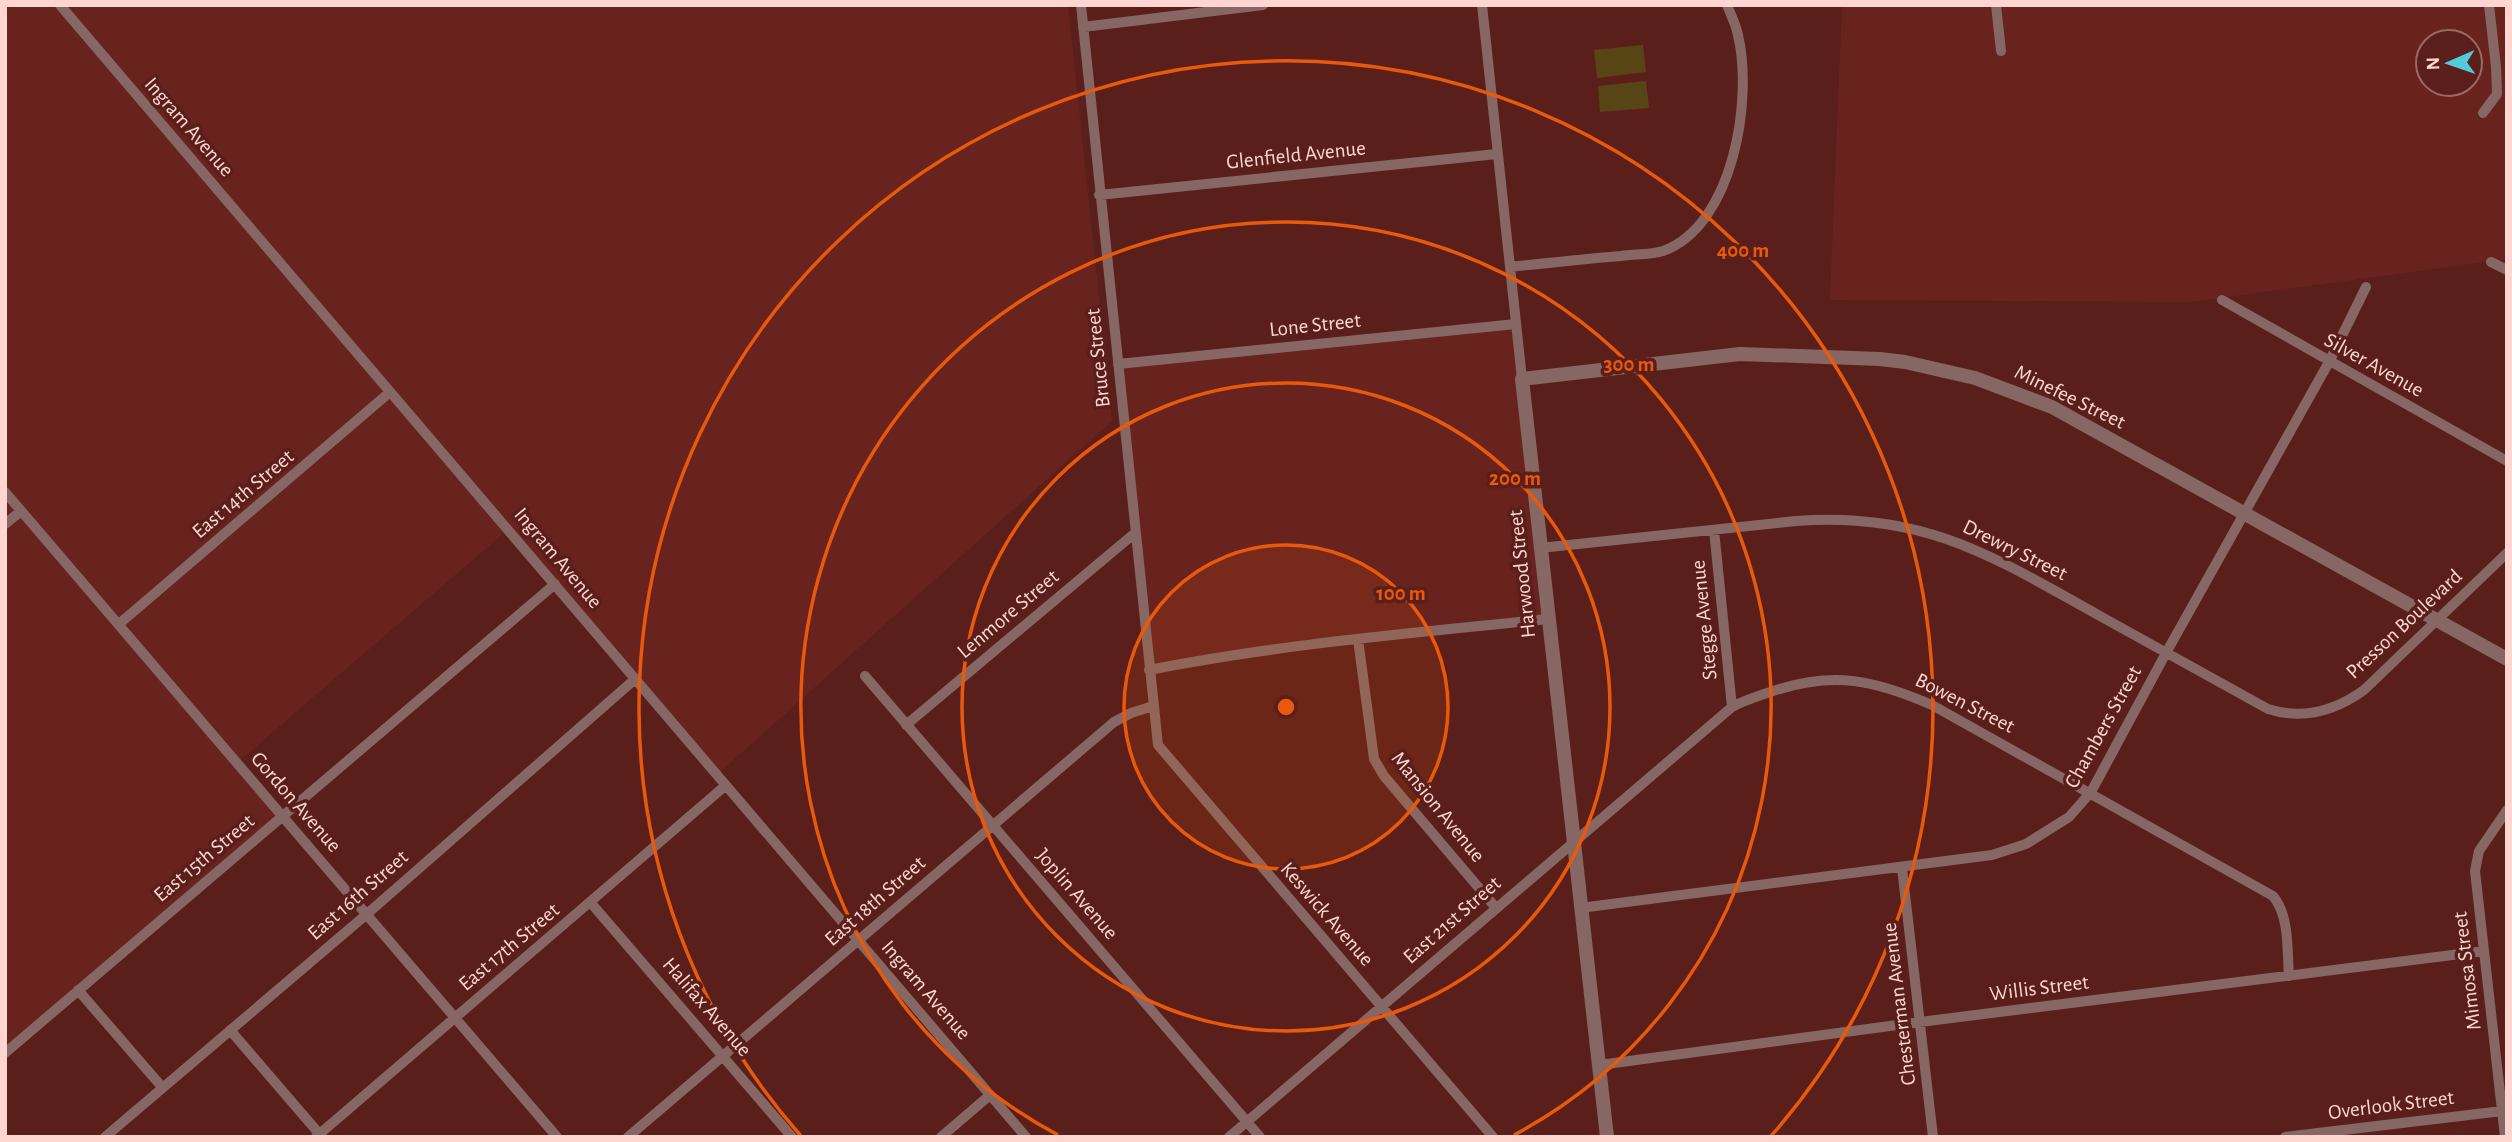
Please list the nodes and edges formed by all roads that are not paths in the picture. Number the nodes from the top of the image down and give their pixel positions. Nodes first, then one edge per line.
1 (60, 5) edge
2 (1081, 5) edge
3 (1264, 5) edge
4 (1482, 5) edge
5 (1727, 5) edge
6 (1996, 5) edge
7 (2489, 5) edge
8 (1083, 27) junction
9 (2001, 51) dead end
10 (2483, 114) dead end
11 (1497, 154) junction
12 (1099, 195) junction
13 (2491, 261) dead end
14 (1510, 267) junction
15 (2507, 270) edge
16 (2366, 287) dead end
17 (2222, 300) dead end
18 (1516, 324) junction
19 (2329, 362) junction
20 (1118, 364) junction
21 (1522, 379) junction
22 (390, 392) junction
23 (2507, 461) edge
24 (5, 492) edge
25 (21, 511) junction
26 (2246, 514) junction
27 (5, 524) edge
28 (1714, 530) junction
29 (1135, 533) junction
30 (1540, 548) junction
31 (2507, 554) edge
32 (555, 584) junction
33 (1548, 619) junction
34 (2439, 620) junction
35 (120, 624) junction
36 (1358, 639) junction
37 (2166, 653) junction
38 (2507, 659) edge
39 (1149, 670) junction
40 (865, 676) dead end
41 (634, 680) junction
42 (1153, 706) junction
43 (1732, 707) junction
44 (2279, 712) joint
45 (906, 725) junction
46 (725, 786) junction
47 (2091, 792) junction
48 (2507, 810) edge
49 (282, 817) junction
50 (992, 825) junction
51 (1573, 843) junction
52 (1902, 868) junction
53 (591, 903) junction
54 (1496, 908) junction
55 (1580, 908) junction
56 (367, 914) junction
57 (858, 940) junction
58 (2484, 951) junction
59 (2289, 976) junction
60 (78, 990) junction
61 (1381, 1007) junction
62 (456, 1018) junction
63 (1920, 1022) junction
64 (2507, 1024) edge
65 (2493, 1026) junction
66 (230, 1030) junction
67 (5, 1053) edge
68 (723, 1056) junction
69 (1599, 1065) junction
70 (162, 1087) junction
71 (990, 1095) junction
72 (2502, 1111) junction
73 (1247, 1122) junction
74 (319, 1136) edge
75 (105, 1137) edge
76 (557, 1137) edge
77 (628, 1137) edge
78 (792, 1137) edge
79 (941, 1137) edge
80 (1026, 1137) edge
81 (1229, 1137) edge
82 (1260, 1137) edge
83 (1493, 1137) edge
84 (1608, 1137) edge
85 (1933, 1137) edge
86 (2285, 1137) edge
87 (2505, 1137) edge

1 - 22 street, Ingram Avenue
2 - 8 street, Bruce Street
3 - 8 street
4 - 11 street, Harwood Street
5 - 14 street
6 - 9 street
7 - 10 street
8 - 12 street, Bruce Street
11 - 12 street, Glenfield Avenue
11 - 14 street, Harwood Street
12 - 20 street, Bruce Street
13 - 15 street
14 - 18 street, Harwood Street
16 - 19 street, Chambers Street
17 - 19 street, Silver Avenue
18 - 20 street, Lone Street
18 - 21 street, Harwood Street
19 - 23 street, Silver Avenue
19 - 26 street, Chambers Street
20 - 29 street, Bruce Street
21 - 26 street, Minefee Street
21 - 30 street, Harwood Street
22 - 32 street, Ingram Avenue
22 - 35 street, East 14th Street
24 - 25 street, Gordon Avenue
25 - 27 street
25 - 35 street, Gordon Avenue
26 - 34 street, Minefee Street
26 - 37 street, Chambers Street
28 - 30 street, Drewry Street
28 - 37 street, Drewry Street
28 - 43 street, Stegge Avenue
29 - 39 street, Bruce Street
29 - 45 street, Lenmore Street
30 - 33 street, Harwood Street
31 - 34 street, Presson Boulevard
32 - 41 street, Ingram Avenue
32 - 49 street, East 15th Street
33 - 36 street
33 - 51 street, Harwood Street
34 - 38 street, Minefee Street
34 - 44 street, Presson Boulevard
35 - 49 street, Gordon Avenue
36 - 39 street
36 - 54 street, Mansion Avenue
37 - 44 street, Drewry Street
37 - 47 street, Chambers Street
39 - 42 street, Bruce Street
40 - 45 street, Joplin Avenue
41 - 46 street, Ingram Avenue
41 - 56 street, East 16th Street
42 - 50 street, East 18th Street
42 - 61 street, Keswick Avenue
43 - 47 street, Bowen Street
43 - 51 street, Bowen Street
45 - 50 street, Joplin Avenue
46 - 53 street, East 17th Street
46 - 57 street, Ingram Avenue
47 - 52 street, Chambers Street
47 - 59 street, Bowen Street
48 - 58 street, Mimosa Street
49 - 56 street, Gordon Avenue
49 - 60 street, East 15th Street
50 - 57 street, East 18th Street
50 - 73 street, Joplin Avenue
51 - 54 street, East 21st Street
51 - 55 street, Harwood Street
52 - 55 street, Chambers Street
52 - 63 street, Chesterman Avenue
53 - 62 street, East 17th Street
53 - 68 street, Halifax Avenue
54 - 61 street, East 21st Street
55 - 69 street, Harwood Street
56 - 62 street, Gordon Avenue
56 - 66 street, East 16th Street
57 - 68 street, East 18th Street
57 - 71 street, Ingram Avenue
58 - 59 street, Willis Street
58 - 65 street, Mimosa Street
59 - 63 street, Willis Street
60 - 67 street, East 15th Street
60 - 70 street
61 - 73 street, East 21st Street
61 - 83 street, Keswick Avenue
62 - 74 street, East 17th Street
62 - 76 street, Gordon Avenue
63 - 69 street, Willis Street
63 - 85 street, Chesterman Avenue
64 - 65 street
65 - 72 street, Mimosa Street
66 - 70 street, East 16th Street
66 - 74 street
68 - 77 street, East 18th Street
68 - 78 street, Halifax Avenue
69 - 84 street, Harwood Street
70 - 75 street, East 16th Street
71 - 79 street
71 - 80 street, Ingram Avenue
72 - 86 street, Overlook Street
72 - 87 street, Mimosa Street
73 - 81 street, East 21st Street
73 - 82 street, Joplin Avenue

